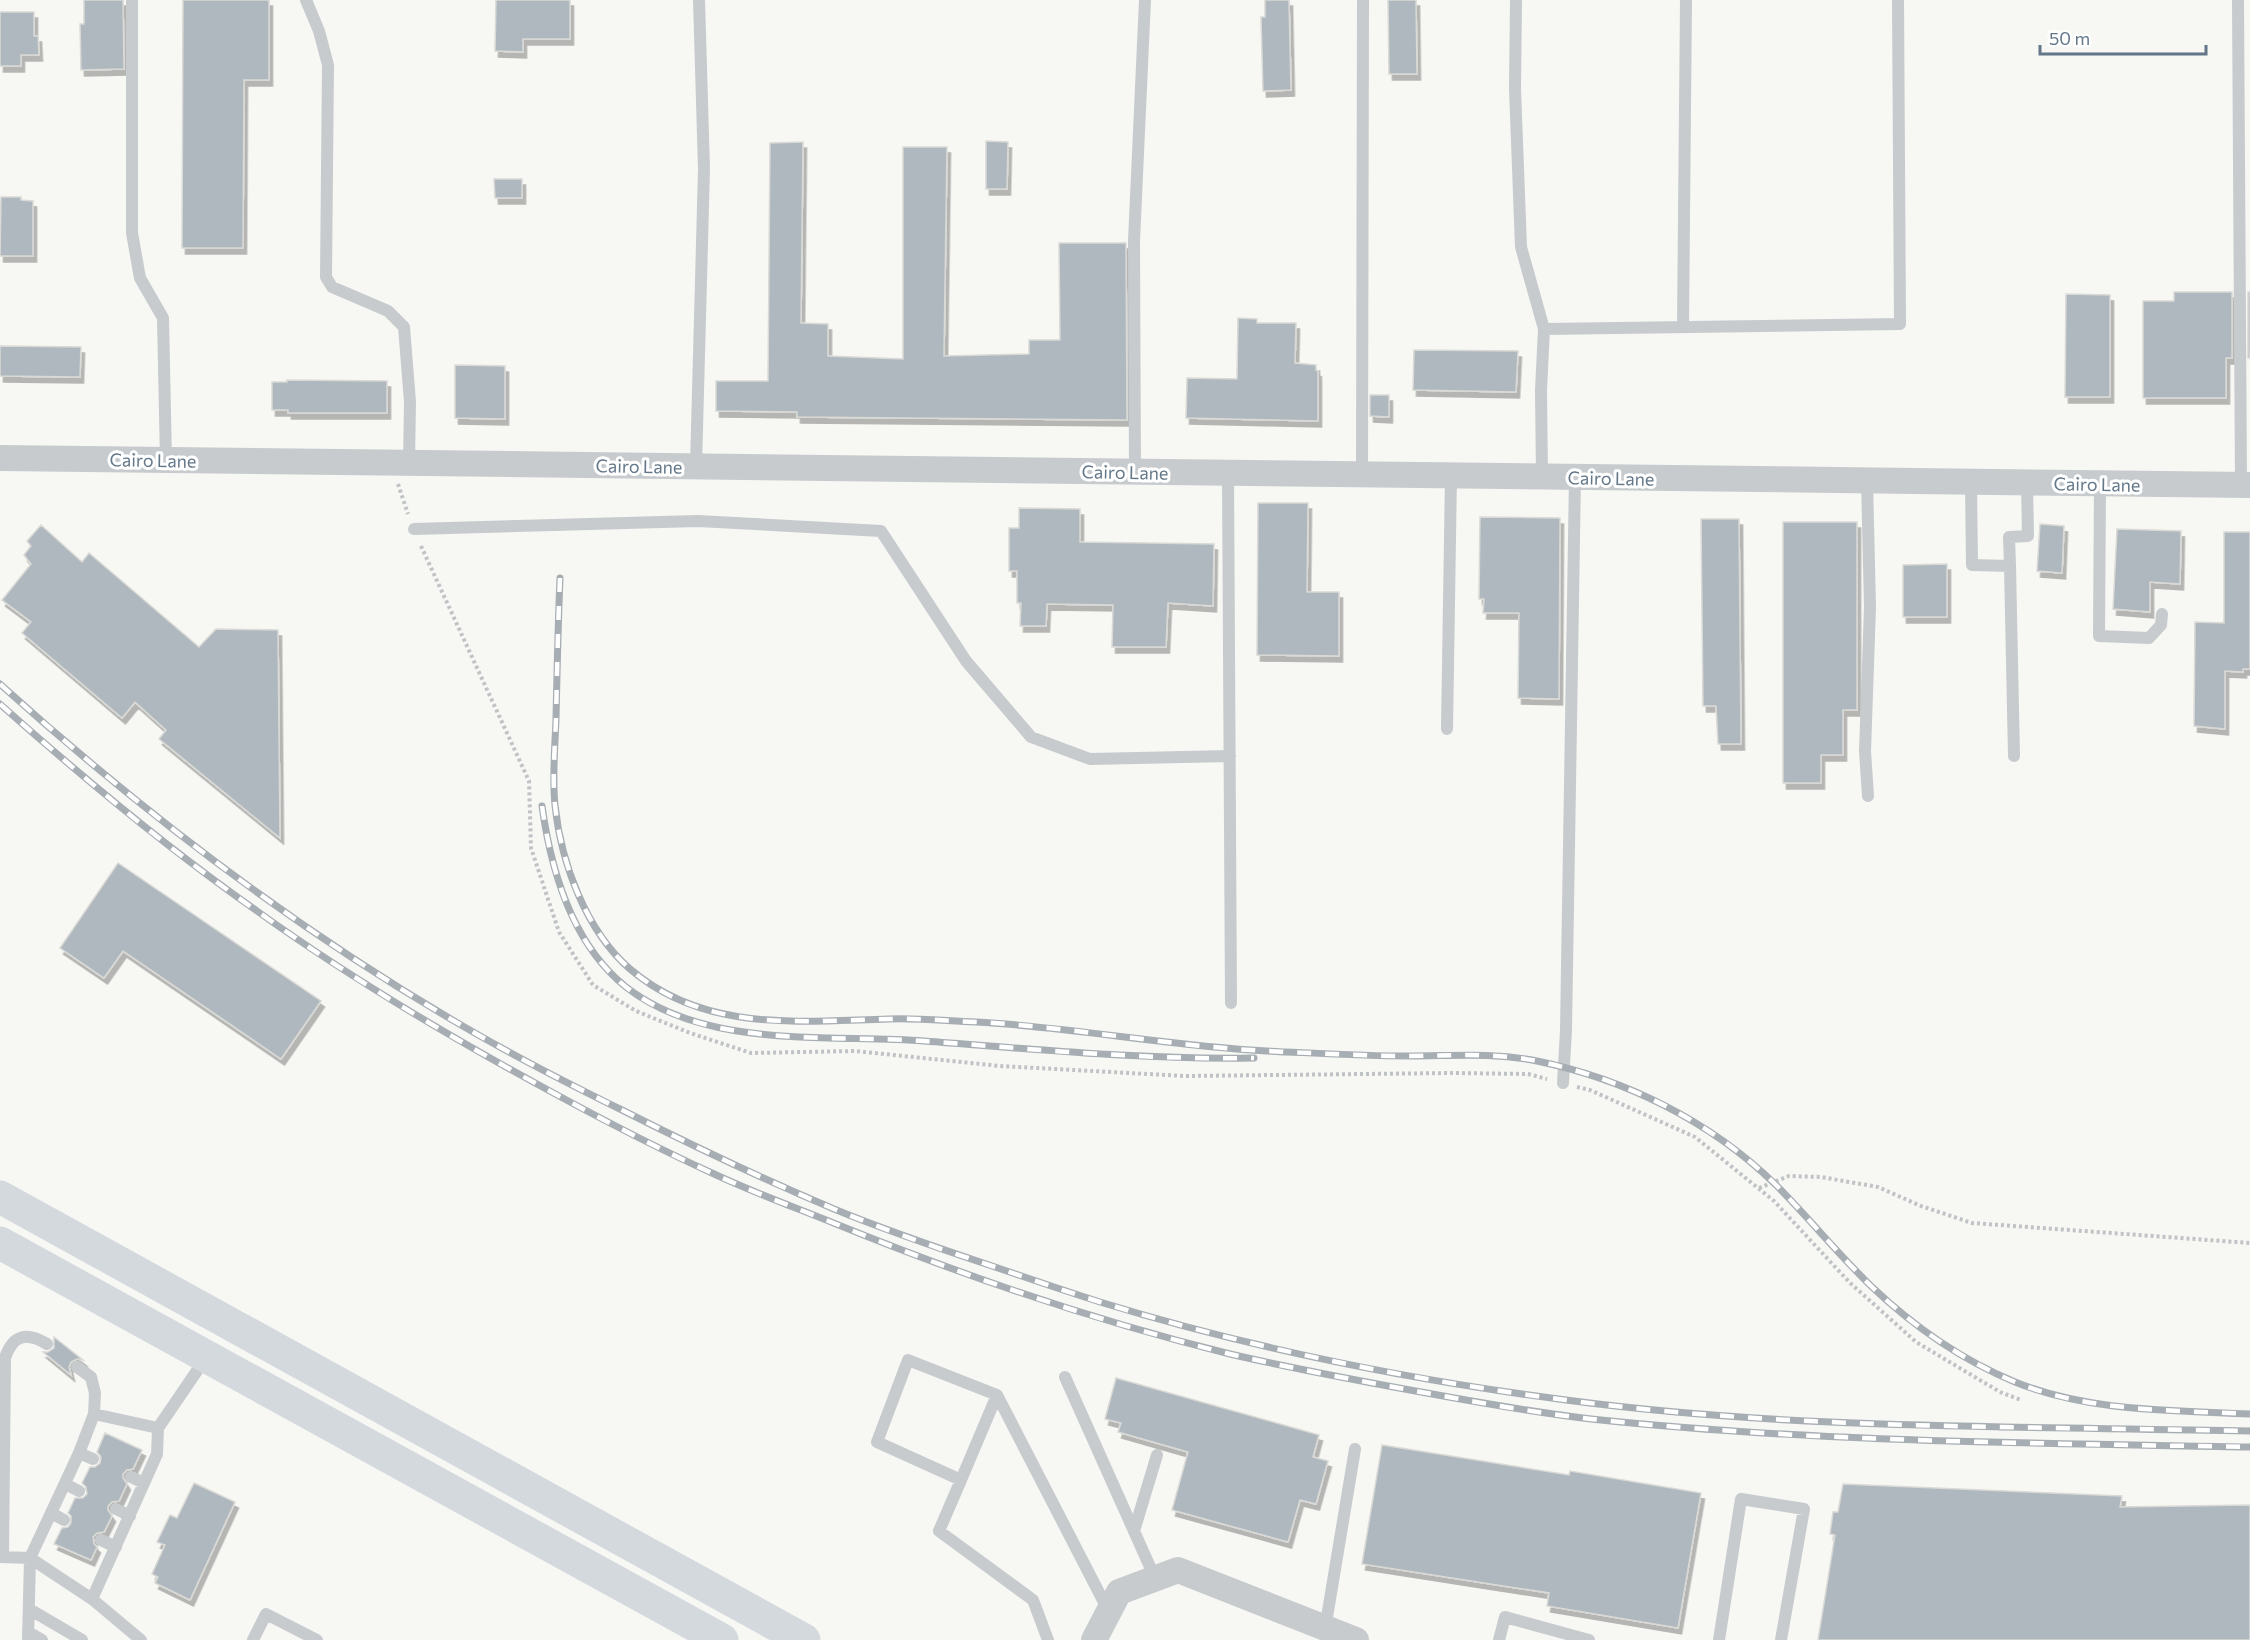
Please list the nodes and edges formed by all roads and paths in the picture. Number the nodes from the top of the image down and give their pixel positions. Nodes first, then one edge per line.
1 (132, 0) edge
2 (306, 0) edge
3 (699, 0) edge
4 (1145, 0) edge
5 (1363, 0) edge
6 (1516, 0) edge
7 (1686, 0) edge
8 (1898, 0) edge
9 (2238, 0) edge
10 (1683, 327) junction
11 (1544, 329) junction
12 (0, 458) edge
13 (166, 460) junction
14 (402, 463) junction
15 (696, 466) junction
16 (1135, 472) junction
17 (1228, 473) junction
18 (1362, 474) junction
19 (1451, 476) junction
20 (1542, 477) junction
21 (1575, 477) junction
22 (1867, 481) junction
23 (1971, 482) junction
24 (2027, 483) junction
25 (2100, 483) junction
26 (2245, 485) edge
27 (414, 530) junction
28 (2010, 566) junction
29 (2162, 615) dead end
30 (1447, 729) dead end
31 (1230, 756) junction
32 (2014, 756) dead end
33 (1868, 796) dead end
34 (1231, 1003) dead end
35 (1563, 1083) junction
36 (1759, 1188) junction
37 (0, 1197) edge
38 (0, 1243) edge
39 (2250, 1243) edge
40 (47, 1344) dead end
41 (207, 1357) junction
42 (77, 1367) dead end
43 (1065, 1377) dead end
44 (998, 1395) junction
45 (2021, 1400) dead end
46 (94, 1414) junction
47 (158, 1428) junction
48 (1354, 1449) dead end
49 (79, 1453) junction
50 (1157, 1455) dead end
51 (93, 1459) dead end
52 (131, 1477) dead end
53 (961, 1480) junction
54 (144, 1483) junction
55 (65, 1484) junction
56 (79, 1491) dead end
57 (116, 1509) dead end
58 (51, 1514) junction
59 (130, 1516) junction
60 (64, 1520) dead end
61 (1134, 1531) junction
62 (102, 1540) dead end
63 (116, 1547) junction
64 (1, 1557) edge
65 (30, 1558) junction
66 (1155, 1578) junction
67 (92, 1599) junction
68 (1114, 1601) junction
69 (29, 1609) junction
70 (1325, 1629) junction
71 (28, 1636) edge
72 (42, 1640) edge
73 (82, 1640) edge
74 (141, 1640) edge
75 (253, 1640) edge
76 (317, 1640) edge
77 (722, 1640) edge
78 (804, 1640) edge
79 (1048, 1640) edge
80 (1094, 1640) edge
81 (1356, 1640) edge
82 (1499, 1640) edge
83 (1589, 1640) edge
84 (1719, 1640) edge
85 (1781, 1640) edge

1 - 13 lane
2 - 14 lane
3 - 15 lane
4 - 16 lane
5 - 18 lane
6 - 11 lane
7 - 10 lane
8 - 10 lane
9 - 26 lane
10 - 11 lane
11 - 20 lane
12 - 13 street, Cairo Lane
13 - 14 street, Cairo Lane
14 - 15 street, Cairo Lane
14 - 27 path
15 - 16 street, Cairo Lane
16 - 17 street, Cairo Lane
17 - 18 street, Cairo Lane
17 - 31 lane
18 - 19 street, Cairo Lane
19 - 20 street, Cairo Lane
19 - 30 lane
20 - 21 street, Cairo Lane
21 - 22 street, Cairo Lane
21 - 35 lane
22 - 23 street, Cairo Lane
22 - 33 lane
23 - 24 street, Cairo Lane
23 - 28 lane
24 - 25 street, Cairo Lane
24 - 28 lane
25 - 26 street, Cairo Lane
25 - 29 lane
27 - 31 lane
27 - 35 path
28 - 32 lane
31 - 34 lane
35 - 36 path
36 - 39 path
36 - 45 path
37 - 78 main road
38 - 41 main road
40 - 64 lane
41 - 47 lane
41 - 77 main road
42 - 46 lane
43 - 61 lane
44 - 53 lane
44 - 53 lane
44 - 68 lane
46 - 47 lane
46 - 49 lane
47 - 54 lane
48 - 70 lane
49 - 51 lane
49 - 55 lane
50 - 61 lane
52 - 54 lane
53 - 79 lane
54 - 59 lane
55 - 56 lane
55 - 58 lane
57 - 59 lane
58 - 60 lane
58 - 65 lane
59 - 63 lane
61 - 66 lane
62 - 63 lane
63 - 67 lane
64 - 65 lane
65 - 67 lane
65 - 69 lane
66 - 68 street
66 - 70 street
67 - 74 lane
68 - 80 street
69 - 71 lane
69 - 73 lane
70 - 81 street
71 - 72 lane
75 - 76 lane
82 - 83 lane
84 - 85 lane

